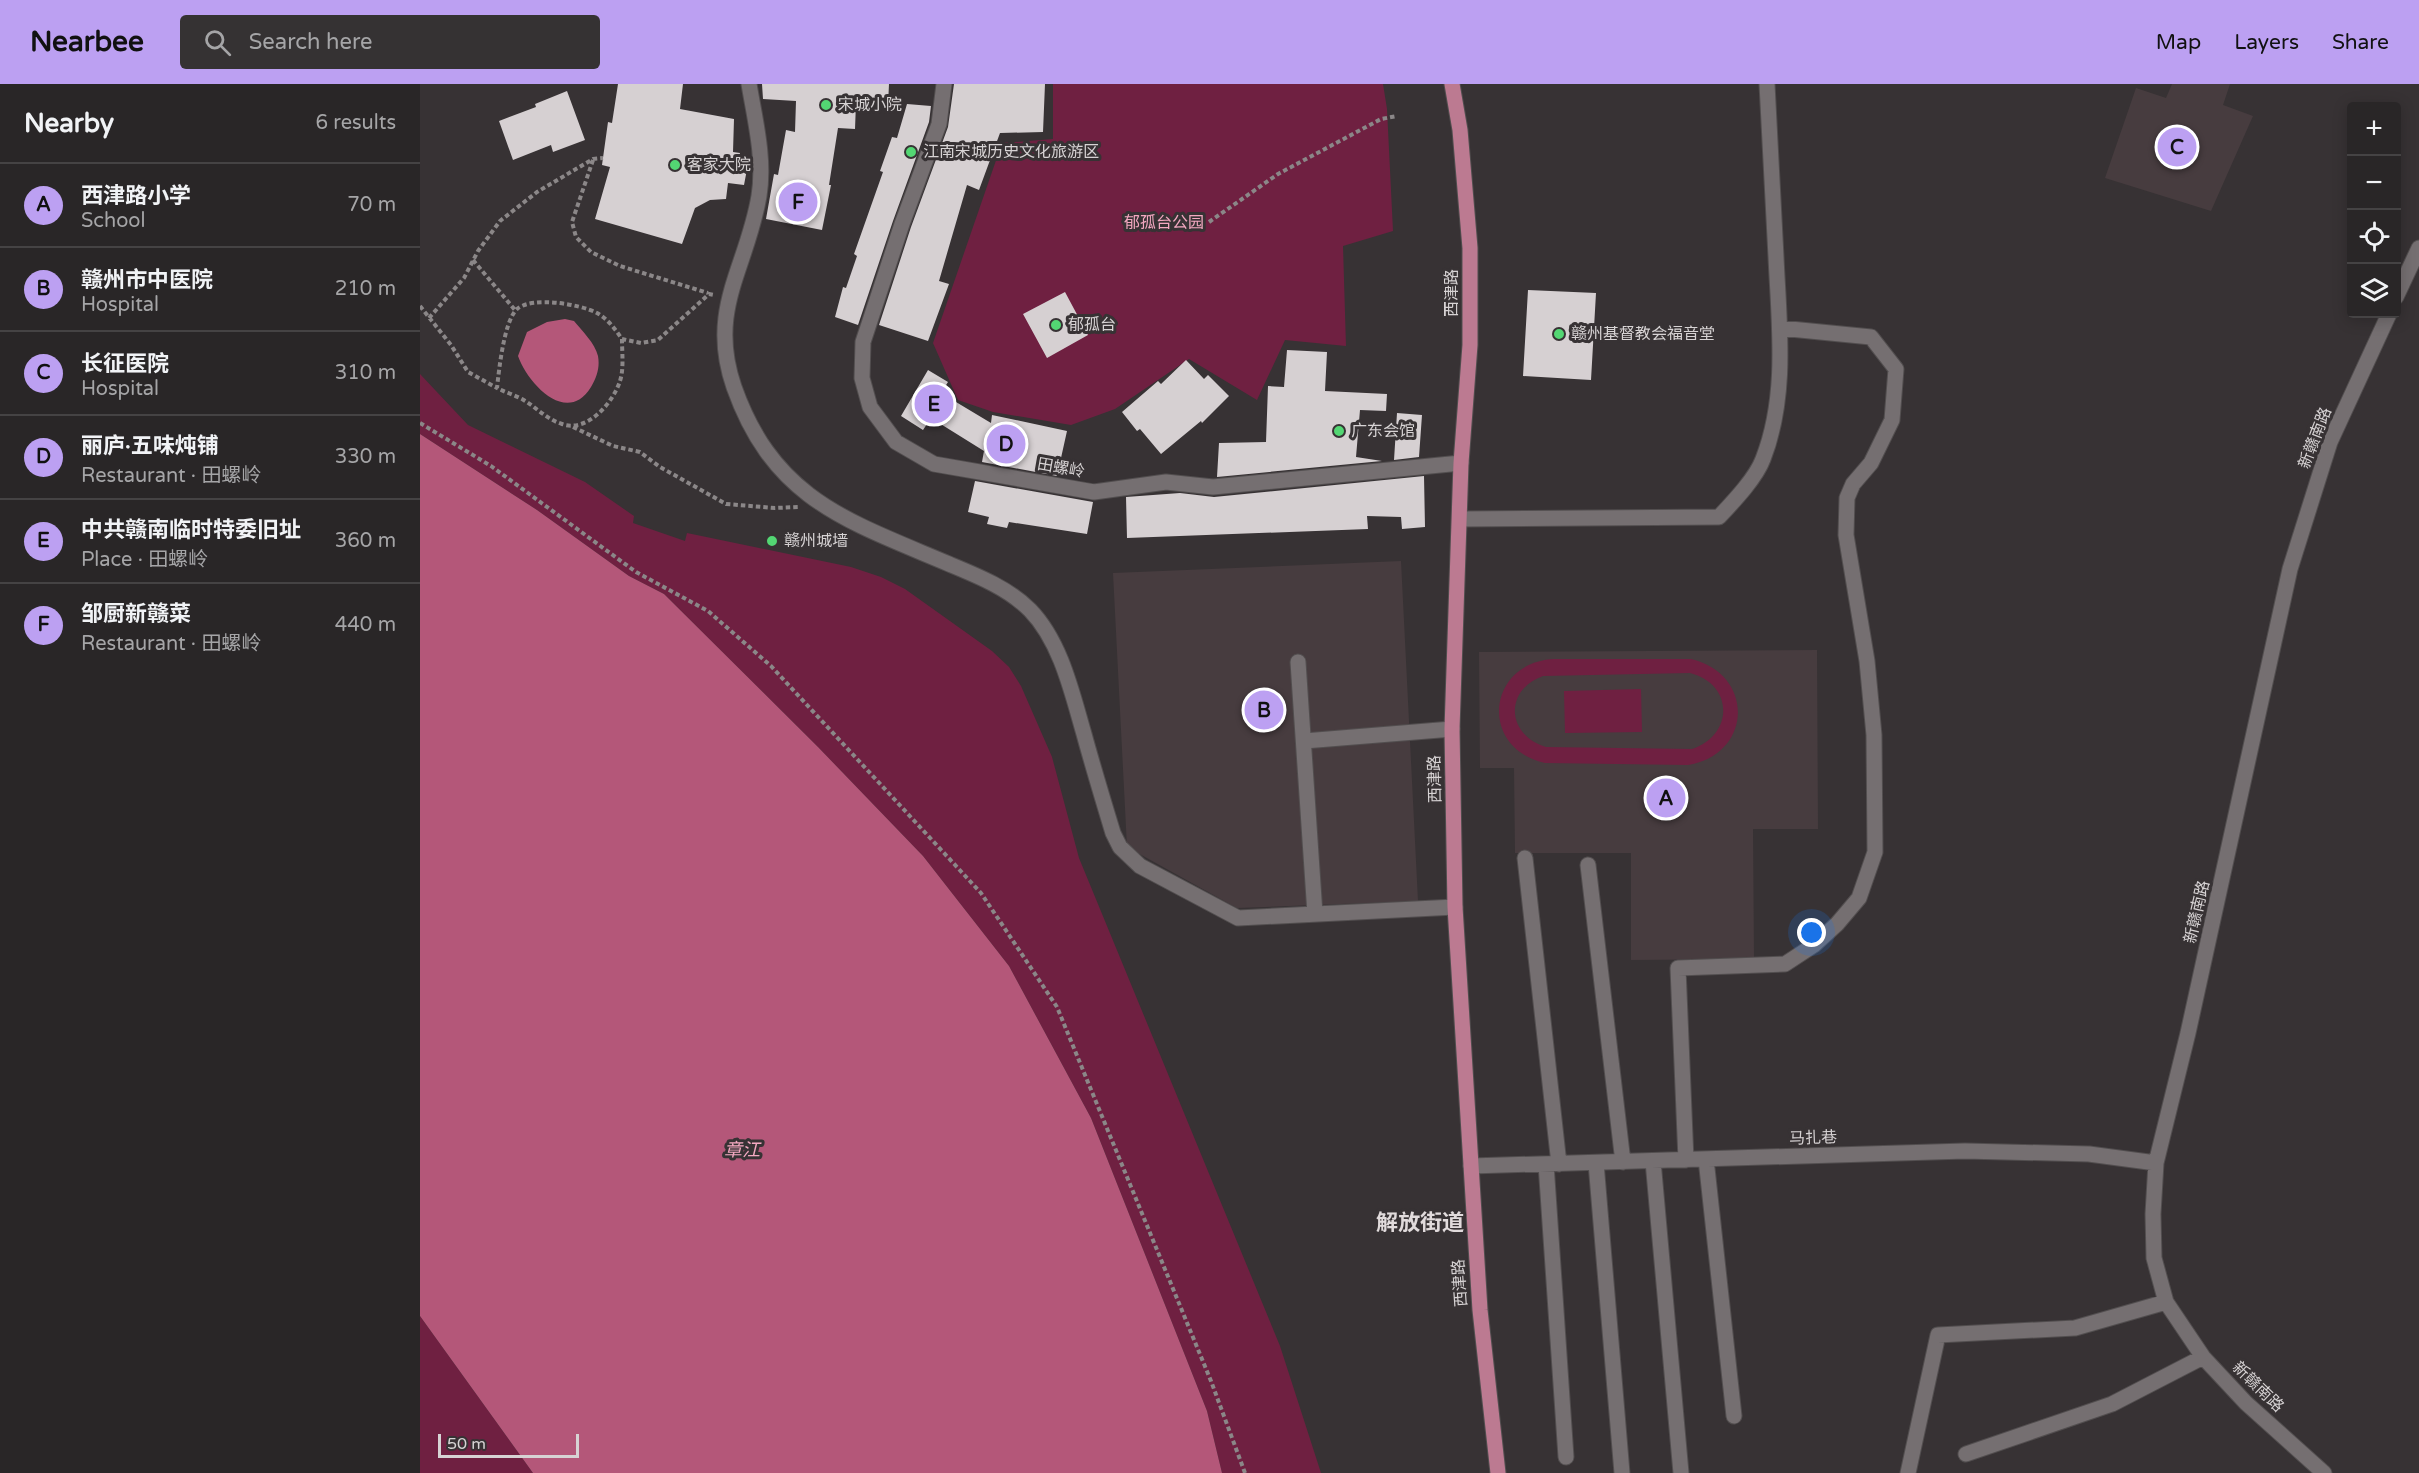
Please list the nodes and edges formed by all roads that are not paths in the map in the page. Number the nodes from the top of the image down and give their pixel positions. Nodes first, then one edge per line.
1 (749, 84) edge
2 (944, 84) edge
3 (1452, 84) edge
4 (1767, 84) edge
5 (2419, 248) edge
6 (2401, 288) edge
7 (2387, 318) edge
8 (1780, 328) junction
9 (1461, 463) junction
10 (1460, 519) junction
11 (1298, 662) dead end
12 (1452, 729) junction
13 (1304, 741) junction
14 (1525, 858) dead end
15 (1588, 865) dead end
16 (1455, 907) junction
17 (1315, 914) junction
18 (1706, 1159) junction
19 (1686, 1160) junction
20 (1653, 1161) junction
21 (1596, 1162) junction
22 (1623, 1162) junction
23 (2156, 1163) junction
24 (1552, 1164) junction
25 (1471, 1166) junction
26 (2166, 1302) junction
27 (2203, 1357) junction
28 (1734, 1416) dead end
29 (1966, 1454) dead end
30 (1566, 1457) dead end
31 (1498, 1473) edge
32 (1622, 1473) edge
33 (1681, 1473) edge
34 (1908, 1473) edge
35 (2324, 1473) edge

1 - 17 street
2 - 9 street, 田螺岭
3 - 9 main road, 西津路
4 - 8 street
5 - 6 street
7 - 23 street, 新赣南路
8 - 10 street
8 - 19 street
9 - 10 main road, 西津路
10 - 12 main road, 西津路
11 - 13 street
12 - 13 street
12 - 16 main road, 西津路
13 - 17 street
14 - 24 street
15 - 22 street
16 - 17 street
16 - 25 main road, 西津路
18 - 19 street, 马扎巷
18 - 23 street, 马扎巷
18 - 28 street
19 - 20 street, 马扎巷
20 - 22 street, 马扎巷
20 - 33 street
21 - 22 street, 马扎巷
21 - 24 street, 马扎巷
21 - 32 street
23 - 26 street, 新赣南路
24 - 25 street, 马扎巷
24 - 30 street
25 - 31 main road, 西津路
26 - 27 street, 新赣南路
26 - 34 street
27 - 29 street
27 - 35 street, 新赣南路

